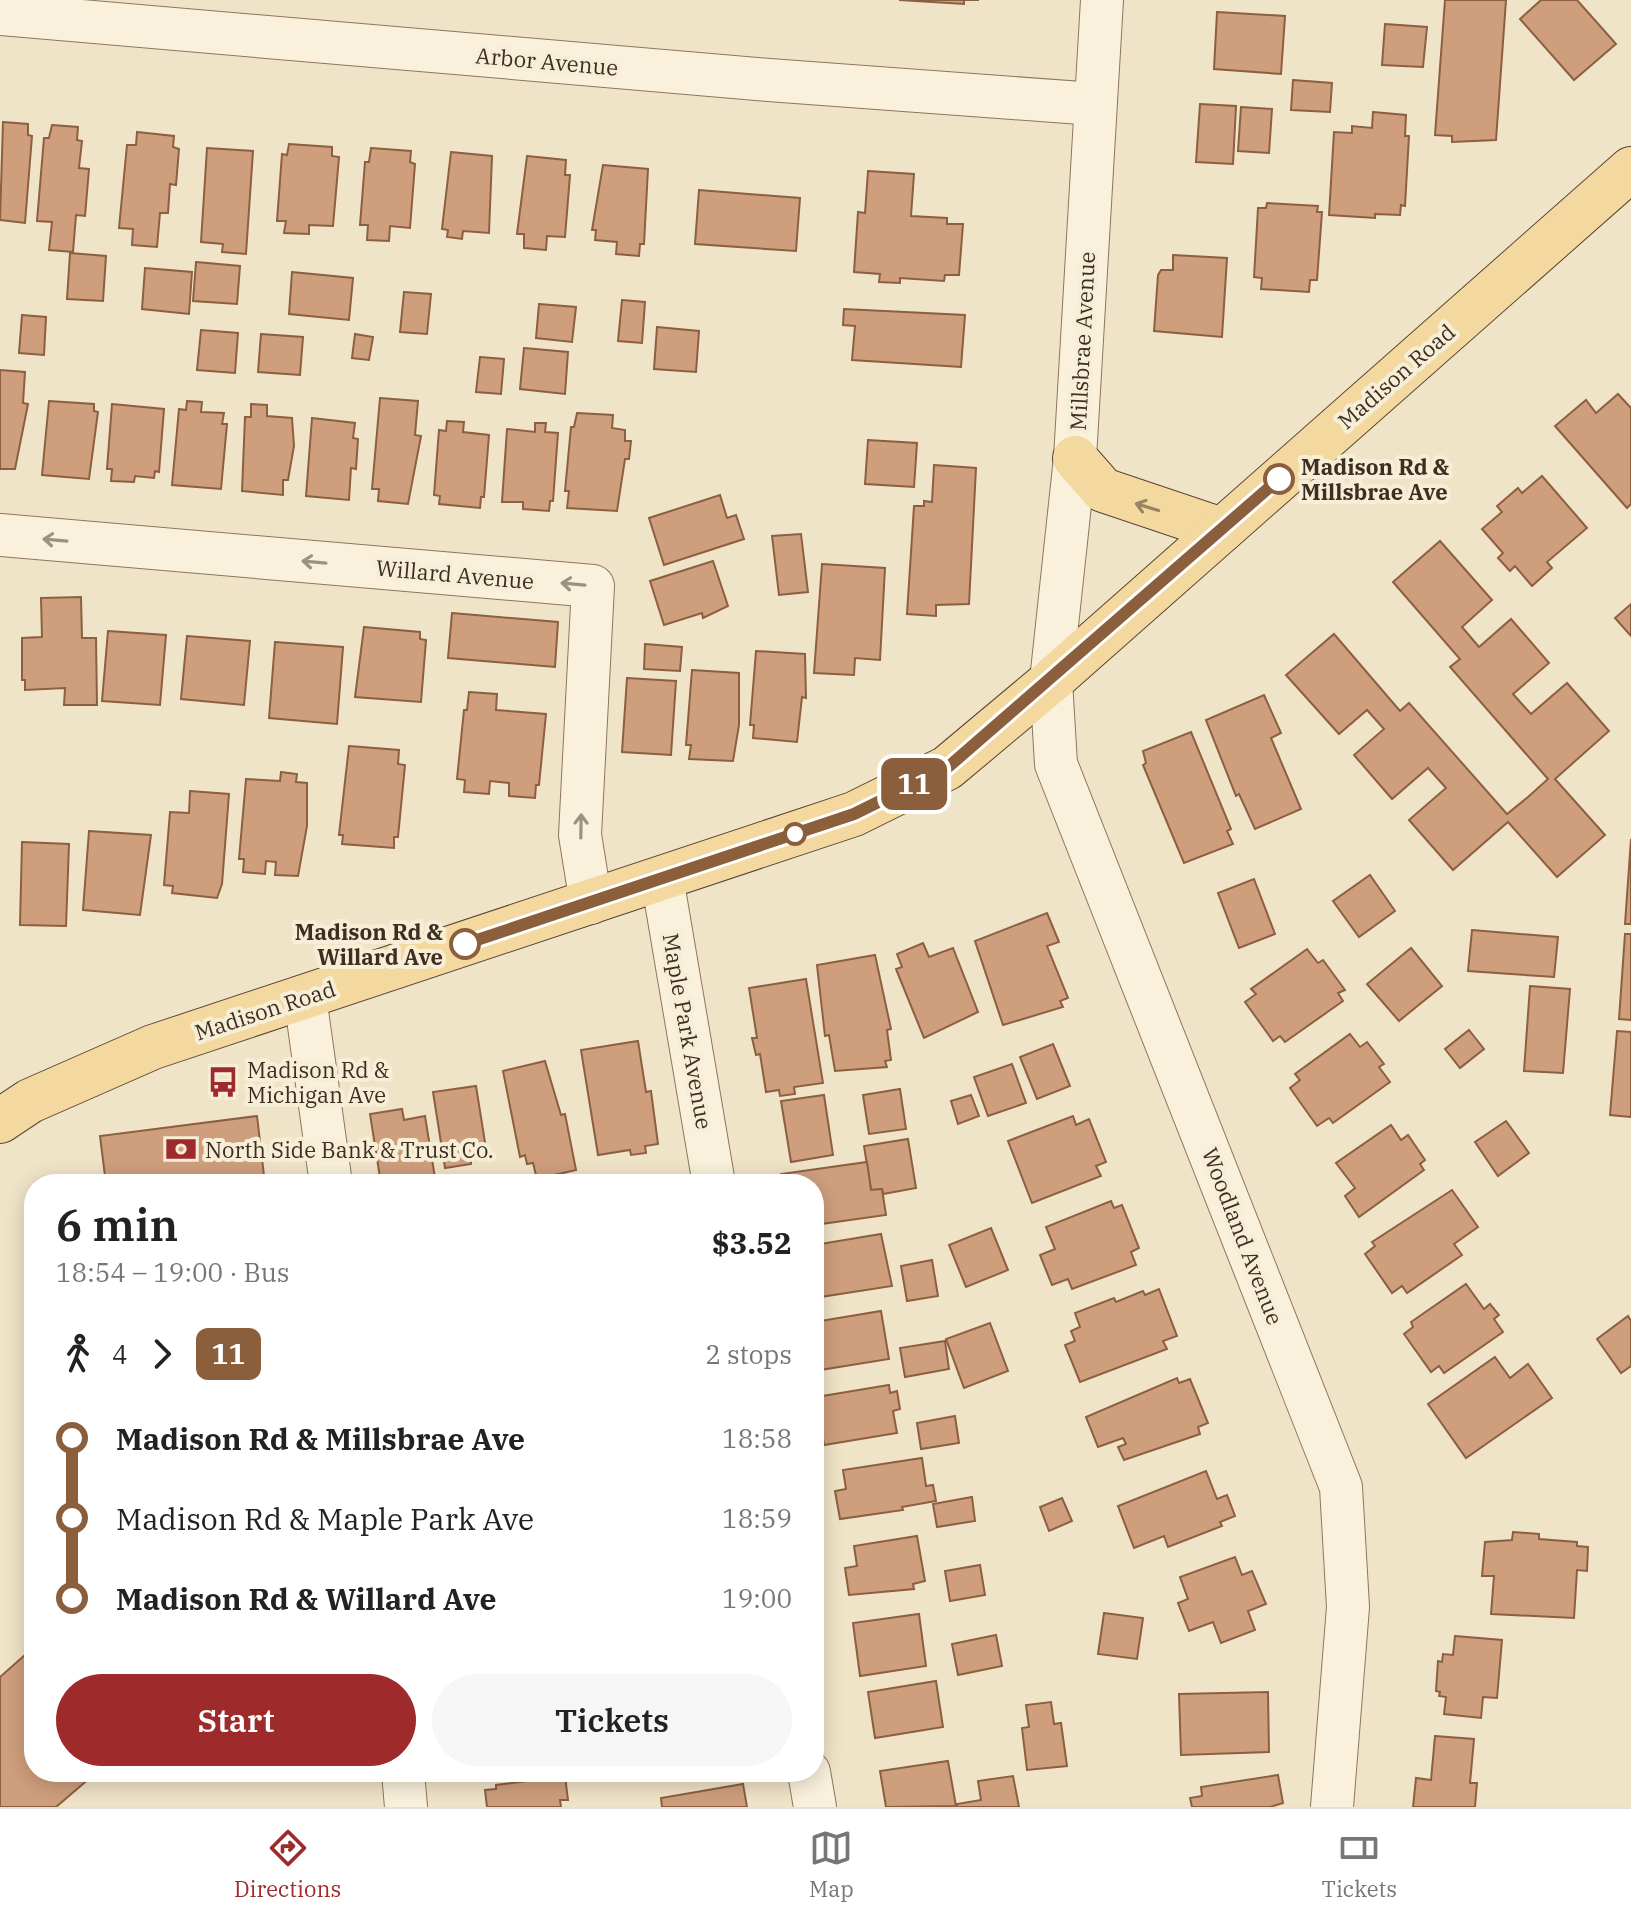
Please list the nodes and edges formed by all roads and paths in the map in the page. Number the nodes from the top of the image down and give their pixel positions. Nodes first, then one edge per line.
1 (1102, 0) edge
2 (0, 14) edge
3 (1095, 104) junction
4 (1631, 169) edge
5 (1075, 458) junction
6 (1222, 530) junction
7 (0, 535) edge
8 (1051, 681) junction
9 (662, 878) junction
10 (591, 903) junction
11 (305, 997) junction
12 (0, 1121) edge
13 (330, 1174) edge
14 (712, 1174) edge
15 (404, 1782) edge
16 (811, 1782) edge
17 (406, 1807) edge
18 (815, 1807) edge
19 (1332, 1807) edge

1 - 3 street, Millsbrae Avenue
2 - 3 street, Arbor Avenue
3 - 5 street, Millsbrae Avenue
4 - 6 main road, Madison Road
6 -> 5 main road
5 - 8 street, Millsbrae Avenue
6 - 8 main road, Madison Road
10 -> 7 street, Willard Avenue
8 - 9 main road, Madison Road
8 - 19 street, Woodland Avenue
9 - 10 main road, Madison Road
9 - 14 street, Maple Park Avenue
10 - 11 main road, Madison Road
11 - 12 main road, Madison Road
11 - 13 street
15 - 17 street
16 - 18 street

